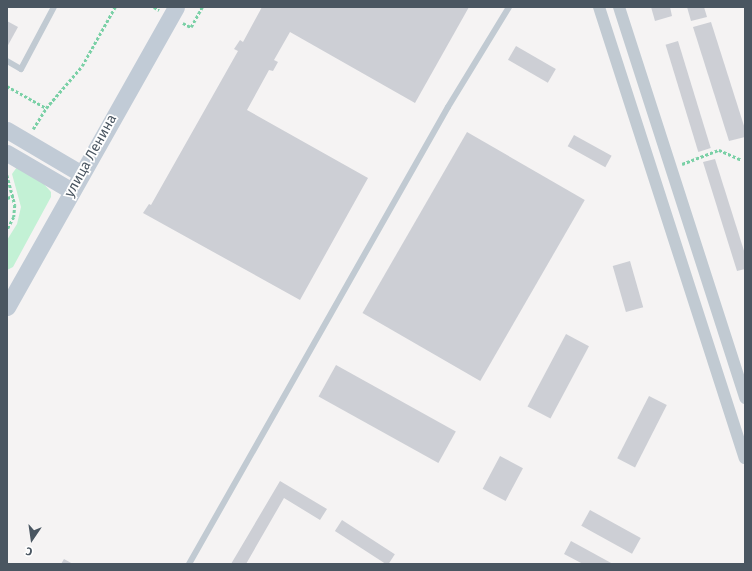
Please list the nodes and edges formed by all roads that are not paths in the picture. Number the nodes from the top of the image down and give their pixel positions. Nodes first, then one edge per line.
1 (54, 7) edge
2 (176, 7) edge
3 (509, 7) edge
4 (599, 7) edge
5 (620, 7) edge
6 (7, 61) edge
7 (7, 130) edge
8 (12, 156) edge
9 (80, 173) junction
10 (72, 191) junction
11 (7, 307) edge
12 (745, 398) edge
13 (745, 458) edge
14 (189, 564) edge

1 - 6 lane
2 - 9 main road, улица Ленина
3 - 14 lane
4 - 13 street
5 - 12 street
7 - 9 main road
8 - 10 main road
9 - 10 main road, улица Ленина
10 - 11 main road, улица Ленина

